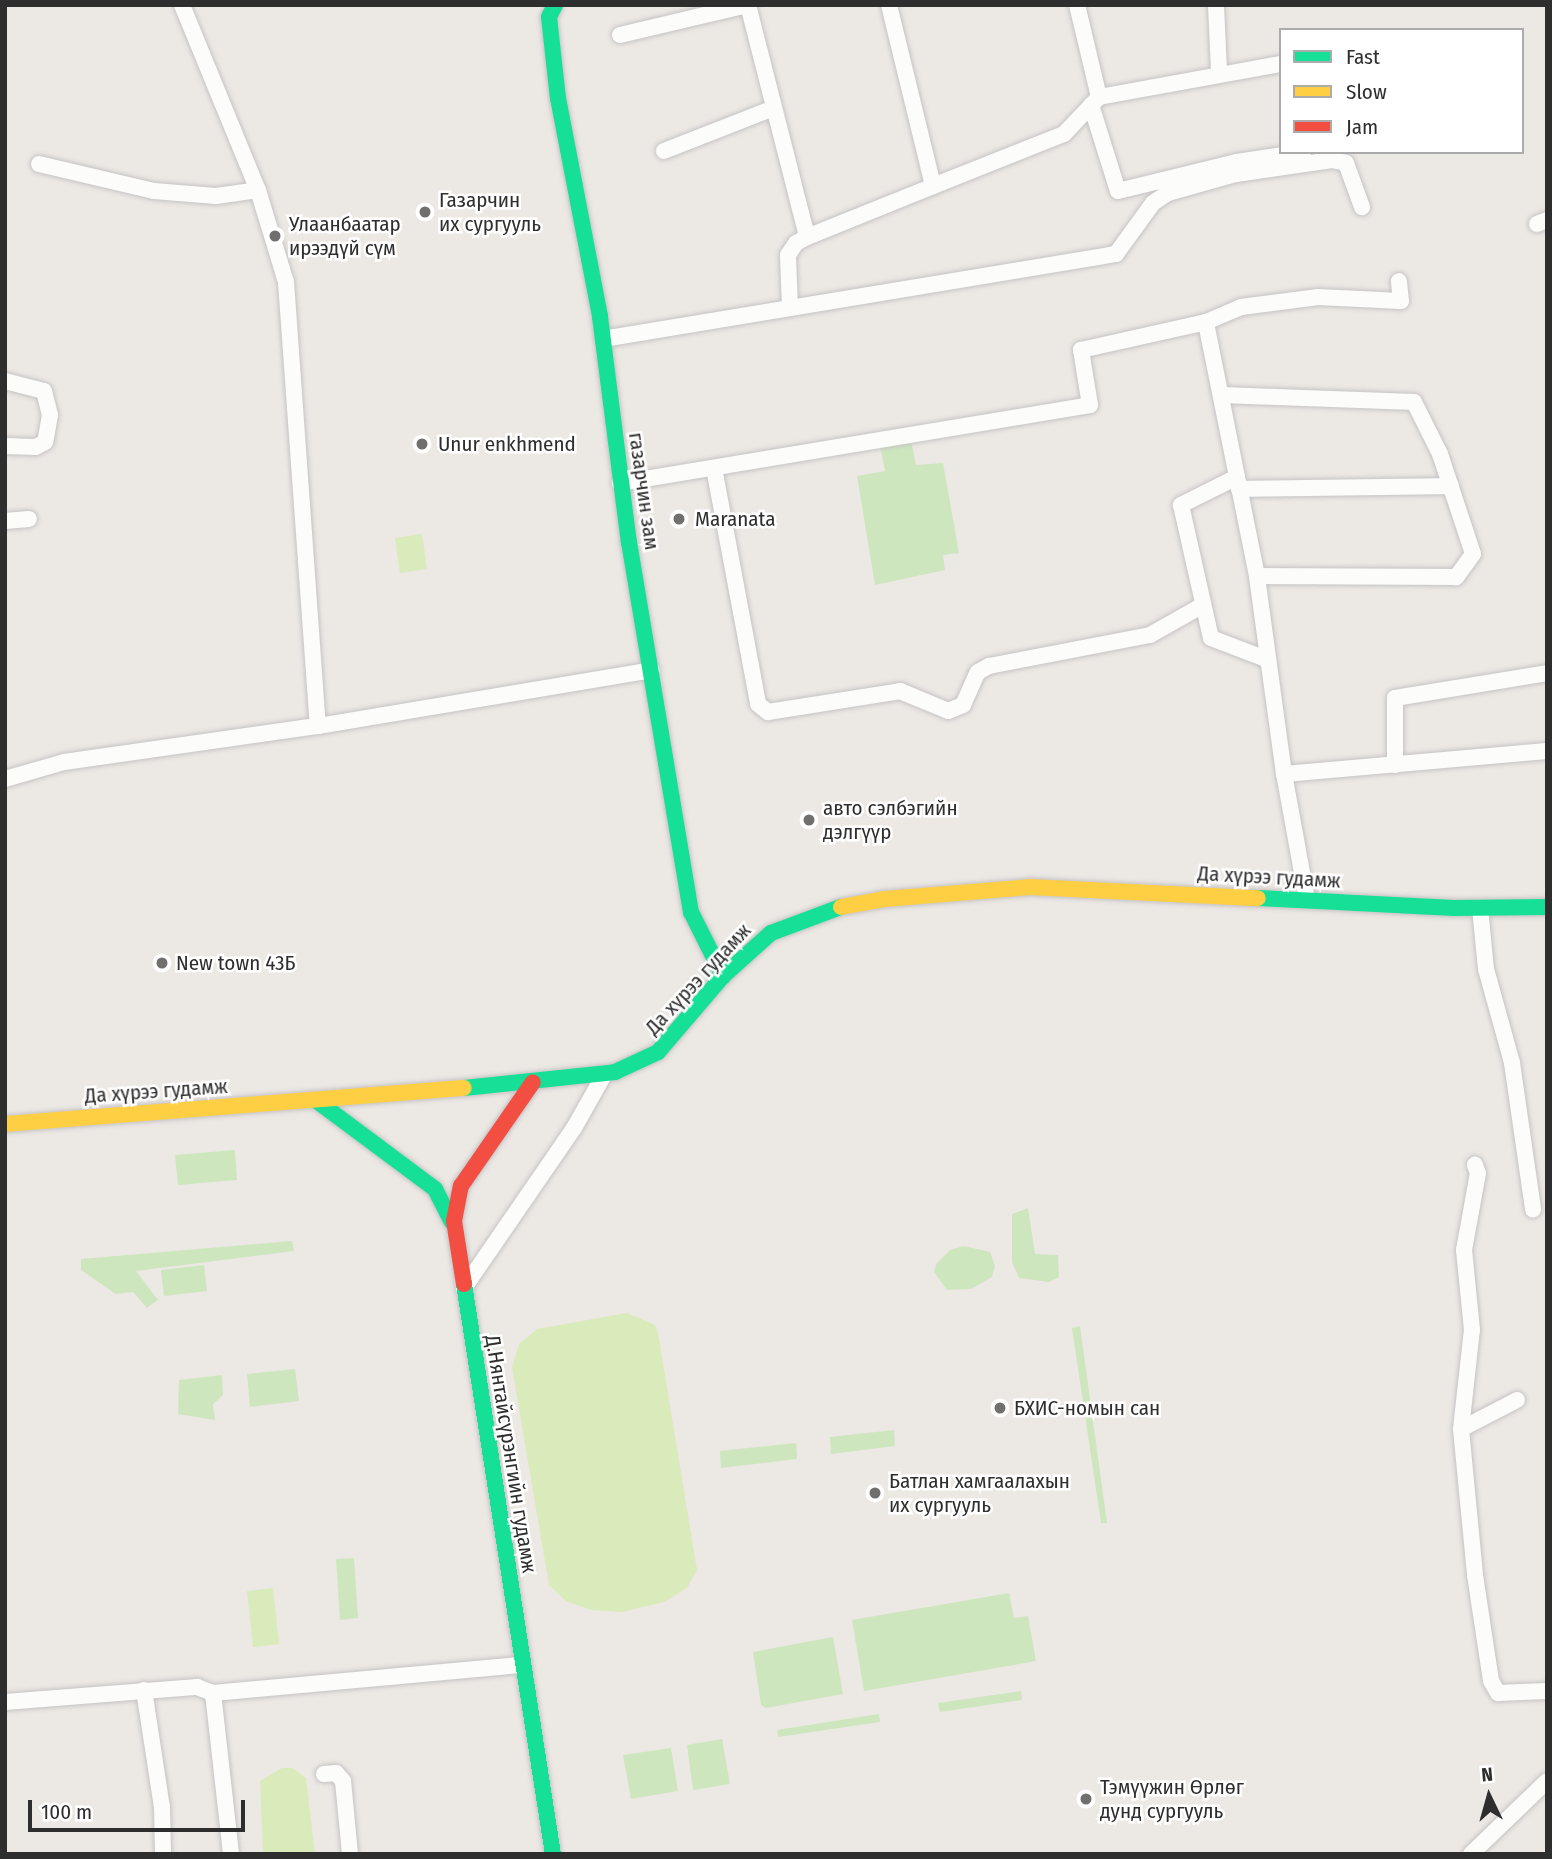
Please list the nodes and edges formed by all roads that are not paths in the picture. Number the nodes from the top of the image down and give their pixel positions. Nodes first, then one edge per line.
1 (182, 5) edge
2 (555, 5) edge
3 (747, 5) edge
4 (889, 5) edge
5 (1077, 5) edge
6 (1216, 5) edge
7 (620, 35) dead end
8 (1279, 64) edge
9 (1219, 72) junction
10 (1095, 101) junction
11 (771, 109) junction
12 (664, 151) dead end
13 (1290, 154) edge
14 (39, 164) dead end
15 (933, 186) junction
16 (258, 190) junction
17 (1362, 207) dead end
18 (807, 237) junction
19 (1399, 281) dead end
20 (790, 308) junction
21 (1206, 321) junction
22 (603, 339) junction
23 (5, 381) edge
24 (1222, 395) junction
25 (5, 446) edge
26 (714, 468) junction
27 (620, 483) junction
28 (1238, 483) junction
29 (1451, 486) junction
30 (29, 519) dead end
31 (5, 521) edge
32 (1257, 576) junction
33 (1203, 605) junction
34 (1266, 659) junction
35 (651, 670) junction
36 (1547, 673) edge
37 (318, 726) junction
38 (1547, 751) edge
39 (1395, 765) junction
40 (1284, 774) junction
41 (5, 779) edge
42 (1307, 900) junction
43 (1547, 907) edge
44 (1479, 908) junction
45 (723, 976) junction
46 (604, 1075) junction
47 (534, 1082) junction
48 (317, 1101) junction
49 (5, 1124) edge
50 (1475, 1165) dead end
51 (1533, 1209) dead end
52 (454, 1232) junction
53 (464, 1287) junction
54 (1517, 1401) dead end
55 (1461, 1429) junction
56 (523, 1665) junction
57 (144, 1690) junction
58 (1547, 1690) edge
59 (213, 1693) junction
60 (5, 1702) edge
61 (324, 1774) dead end
62 (1547, 1781) edge
63 (163, 1854) edge
64 (231, 1854) edge
65 (350, 1854) edge
66 (553, 1854) edge
67 (1471, 1854) edge

1 - 16 street
2 - 22 main road, газарчин зам
3 - 7 street
3 - 11 street
4 - 15 street
5 - 10 street
6 - 9 street
8 - 9 street
9 - 10 street
10 - 13 street
10 - 15 street
11 - 12 street
11 - 18 street
14 - 16 street
15 - 18 street
16 - 37 street
17 - 20 street
18 - 20 street
19 - 21 street
20 - 22 street
21 - 24 street
21 - 26 street
22 - 27 main road, газарчин зам
23 - 25 street
24 - 28 street
24 - 29 street
26 - 27 street
26 - 33 street
27 - 35 main road, газарчин зам
28 - 29 street
28 - 32 street
28 - 33 street
29 - 32 street
30 - 31 street
32 - 34 street
33 - 34 street
34 - 40 street
35 - 37 street
35 - 45 main road, газарчин зам
36 - 39 street
37 - 41 street
38 - 39 street
39 - 40 street
40 - 42 street
42 - 44 main road, Да хүрээ гудамж
42 - 45 main road, Да хүрээ гудамж
43 - 44 main road, Да хүрээ гудамж
44 - 51 street
45 - 46 main road, Да хүрээ гудамж
46 - 47 main road, Да хүрээ гудамж
46 - 53 street
47 - 48 main road, Да хүрээ гудамж
47 - 52 main road, Д.Нянтайсүрэнгийн гудамж
48 - 49 main road, Да хүрээ гудамж
48 - 52 main road
50 - 55 street
52 - 53 main road, Д.Нянтайсүрэнгийн гудамж
53 - 56 main road, Д.Нянтайсүрэнгийн гудамж
54 - 55 street
55 - 58 street
56 - 59 street
56 - 66 main road, Д.Нянтайсүрэнгийн гудамж
57 - 59 street
57 - 60 street
57 - 63 street
59 - 64 street
61 - 65 street
62 - 67 street

